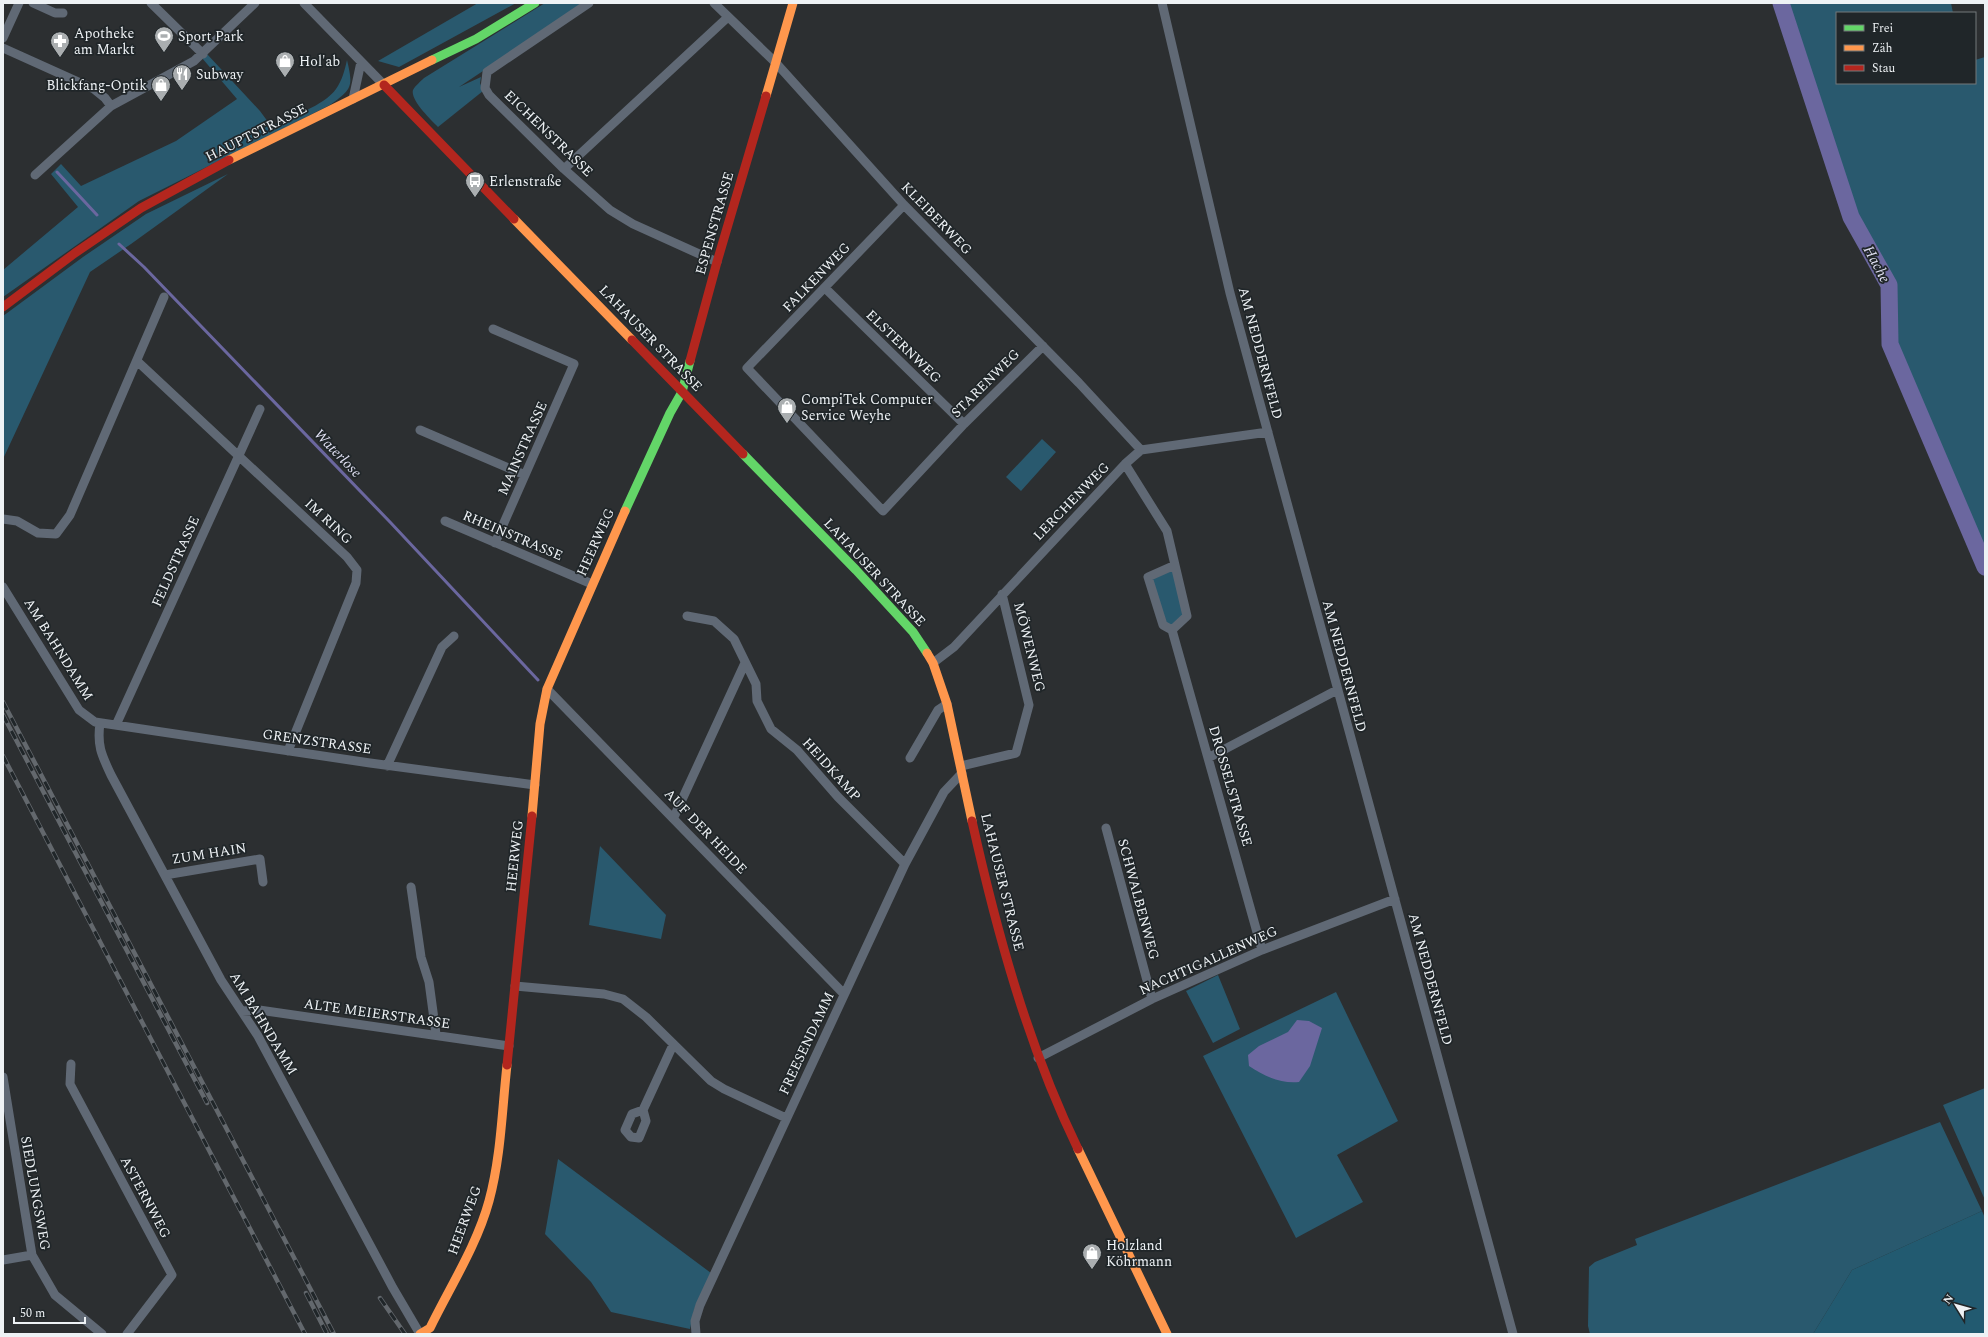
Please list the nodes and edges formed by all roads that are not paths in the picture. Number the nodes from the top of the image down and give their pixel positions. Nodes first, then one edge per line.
1 (19, 3) edge
2 (33, 3) edge
3 (152, 3) edge
4 (254, 3) edge
5 (304, 3) edge
6 (535, 3) edge
7 (589, 3) edge
8 (714, 3) edge
9 (793, 3) edge
10 (1162, 3) edge
11 (63, 13) dead end
12 (728, 17) junction
13 (3, 38) edge
14 (3, 48) edge
15 (203, 54) junction
16 (362, 62) junction
17 (776, 63) junction
18 (384, 84) junction
19 (353, 99) junction
20 (111, 106) junction
21 (564, 169) junction
22 (36, 175) dead end
23 (904, 205) junction
24 (717, 262) junction
25 (825, 288) junction
26 (164, 297) dead end
27 (3, 307) edge
28 (493, 329) dead end
29 (1042, 346) junction
30 (137, 361) junction
31 (682, 392) junction
32 (260, 409) dead end
33 (964, 424) junction
34 (420, 430) dead end
35 (1268, 432) junction
36 (1141, 450) junction
37 (238, 455) junction
38 (1125, 464) junction
39 (525, 475) junction
40 (883, 510) joint
41 (3, 519) edge
42 (445, 521) dead end
43 (495, 543) junction
44 (1175, 565) junction
45 (592, 584) junction
46 (3, 587) edge
47 (1002, 594) junction
48 (687, 616) dead end
49 (1172, 630) junction
50 (454, 636) dead end
51 (745, 663) junction
52 (932, 663) junction
53 (547, 689) junction
54 (1337, 690) junction
55 (947, 704) junction
56 (97, 722) junction
57 (116, 725) junction
58 (288, 751) junction
59 (910, 758) dead end
60 (1208, 758) junction
61 (387, 766) junction
62 (962, 769) junction
63 (535, 785) junction
64 (674, 817) junction
65 (1106, 828) dead end
66 (905, 864) junction
67 (165, 875) junction
68 (263, 882) dead end
69 (411, 888) dead end
70 (1395, 899) junction
71 (1262, 950) junction
72 (515, 986) junction
73 (844, 994) junction
74 (1152, 999) junction
75 (242, 1011) junction
76 (436, 1034) junction
77 (673, 1045) junction
78 (509, 1046) junction
79 (1038, 1058) junction
80 (71, 1064) dead end
81 (3, 1077) edge
82 (643, 1110) dead end
83 (786, 1118) junction
84 (12, 1140) junction
85 (3, 1143) edge
86 (32, 1255) junction
87 (3, 1260) edge
88 (102, 1334) edge
89 (127, 1334) edge
90 (420, 1334) edge
91 (696, 1334) edge
92 (1167, 1334) edge
93 (1513, 1334) edge

1 - 13 street
2 - 11 street
3 - 15 street
4 - 15 street
5 - 16 street, LAHAUSER STRASSE
6 - 18 street, HAUPTSTRASSE
7 - 21 street, EICHENSTRASSE
8 - 12 street, KLEIBERWEG
9 - 17 street, ESPENSTRASSE
10 - 35 street, AM NEDDERNFELD
12 - 17 street, KLEIBERWEG
12 - 21 street
14 - 20 street
15 - 20 street
16 - 18 street, LAHAUSER STRASSE
16 - 19 street
17 - 23 street, KLEIBERWEG
17 - 24 street, ESPENSTRASSE
18 - 19 street, HAUPTSTRASSE
18 - 31 street, LAHAUSER STRASSE
19 - 27 street, HAUPTSTRASSE
20 - 22 street
21 - 24 street, EICHENSTRASSE
23 - 25 street, FALKENWEG
23 - 29 street, KLEIBERWEG
24 - 31 street, ESPENSTRASSE
25 - 33 street, ELSTERNWEG
25 - 40 street, FALKENWEG
26 - 30 street
28 - 39 street, MAINSTRASSE
29 - 33 street, STARENWEG
29 - 36 street, KLEIBERWEG
30 - 37 street, IM RING
30 - 41 street
31 - 45 street, HEERWEG
31 - 52 street, LAHAUSER STRASSE
32 - 37 street, FELDSTRASSE
33 - 40 street, STARENWEG
34 - 39 street
35 - 36 street
35 - 54 street, AM NEDDERNFELD
36 - 38 street, LERCHENWEG
37 - 57 street, FELDSTRASSE
37 - 58 street, IM RING
38 - 44 street
38 - 47 street, LERCHENWEG
39 - 43 street, MAINSTRASSE
42 - 43 street, RHEINSTRASSE
43 - 45 street, RHEINSTRASSE
44 - 49 street
44 - 49 street, DROSSELSTRASSE
45 - 53 street, HEERWEG
46 - 56 street, AM BAHNDAMM
47 - 52 street, LERCHENWEG
47 - 62 street, MÖWENWEG
48 - 51 street, HEIDKAMP
49 - 60 street, DROSSELSTRASSE
50 - 61 street
51 - 64 street
51 - 66 street, HEIDKAMP
52 - 55 street, LAHAUSER STRASSE
53 - 63 street, HEERWEG
53 - 64 street, AUF DER HEIDE
54 - 60 street
54 - 70 street, AM NEDDERNFELD
55 - 59 street
55 - 62 street, LAHAUSER STRASSE
56 - 57 street, GRENZSTRASSE
56 - 67 street, AM BAHNDAMM
57 - 58 street, GRENZSTRASSE
58 - 61 street, GRENZSTRASSE
60 - 71 street, DROSSELSTRASSE
61 - 63 street, GRENZSTRASSE
62 - 66 street, FREESENDAMM
62 - 79 street, LAHAUSER STRASSE
63 - 72 street, HEERWEG
64 - 73 street, AUF DER HEIDE
65 - 74 street, SCHWALBENWEG
66 - 73 street, FREESENDAMM
67 - 68 street, ZUM HAIN
67 - 75 street, AM BAHNDAMM
69 - 76 street
70 - 71 street, NACHTIGALLENWEG
70 - 93 street, AM NEDDERNFELD
71 - 74 street, NACHTIGALLENWEG
72 - 77 street
72 - 78 street, HEERWEG
73 - 83 street, FREESENDAMM
74 - 79 street, NACHTIGALLENWEG
75 - 76 street, ALTE MEIERSTRASSE
75 - 90 street, AM BAHNDAMM
76 - 78 street, ALTE MEIERSTRASSE
77 - 82 street
77 - 83 street
78 - 90 street, HEERWEG
79 - 92 street, LAHAUSER STRASSE
80 - 89 street, ASTERNWEG
81 - 84 street, SIEDLUNGSWEG
83 - 91 street, FREESENDAMM
84 - 85 street
84 - 86 street, SIEDLUNGSWEG
86 - 87 street
86 - 88 street, SIEDLUNGSWEG

